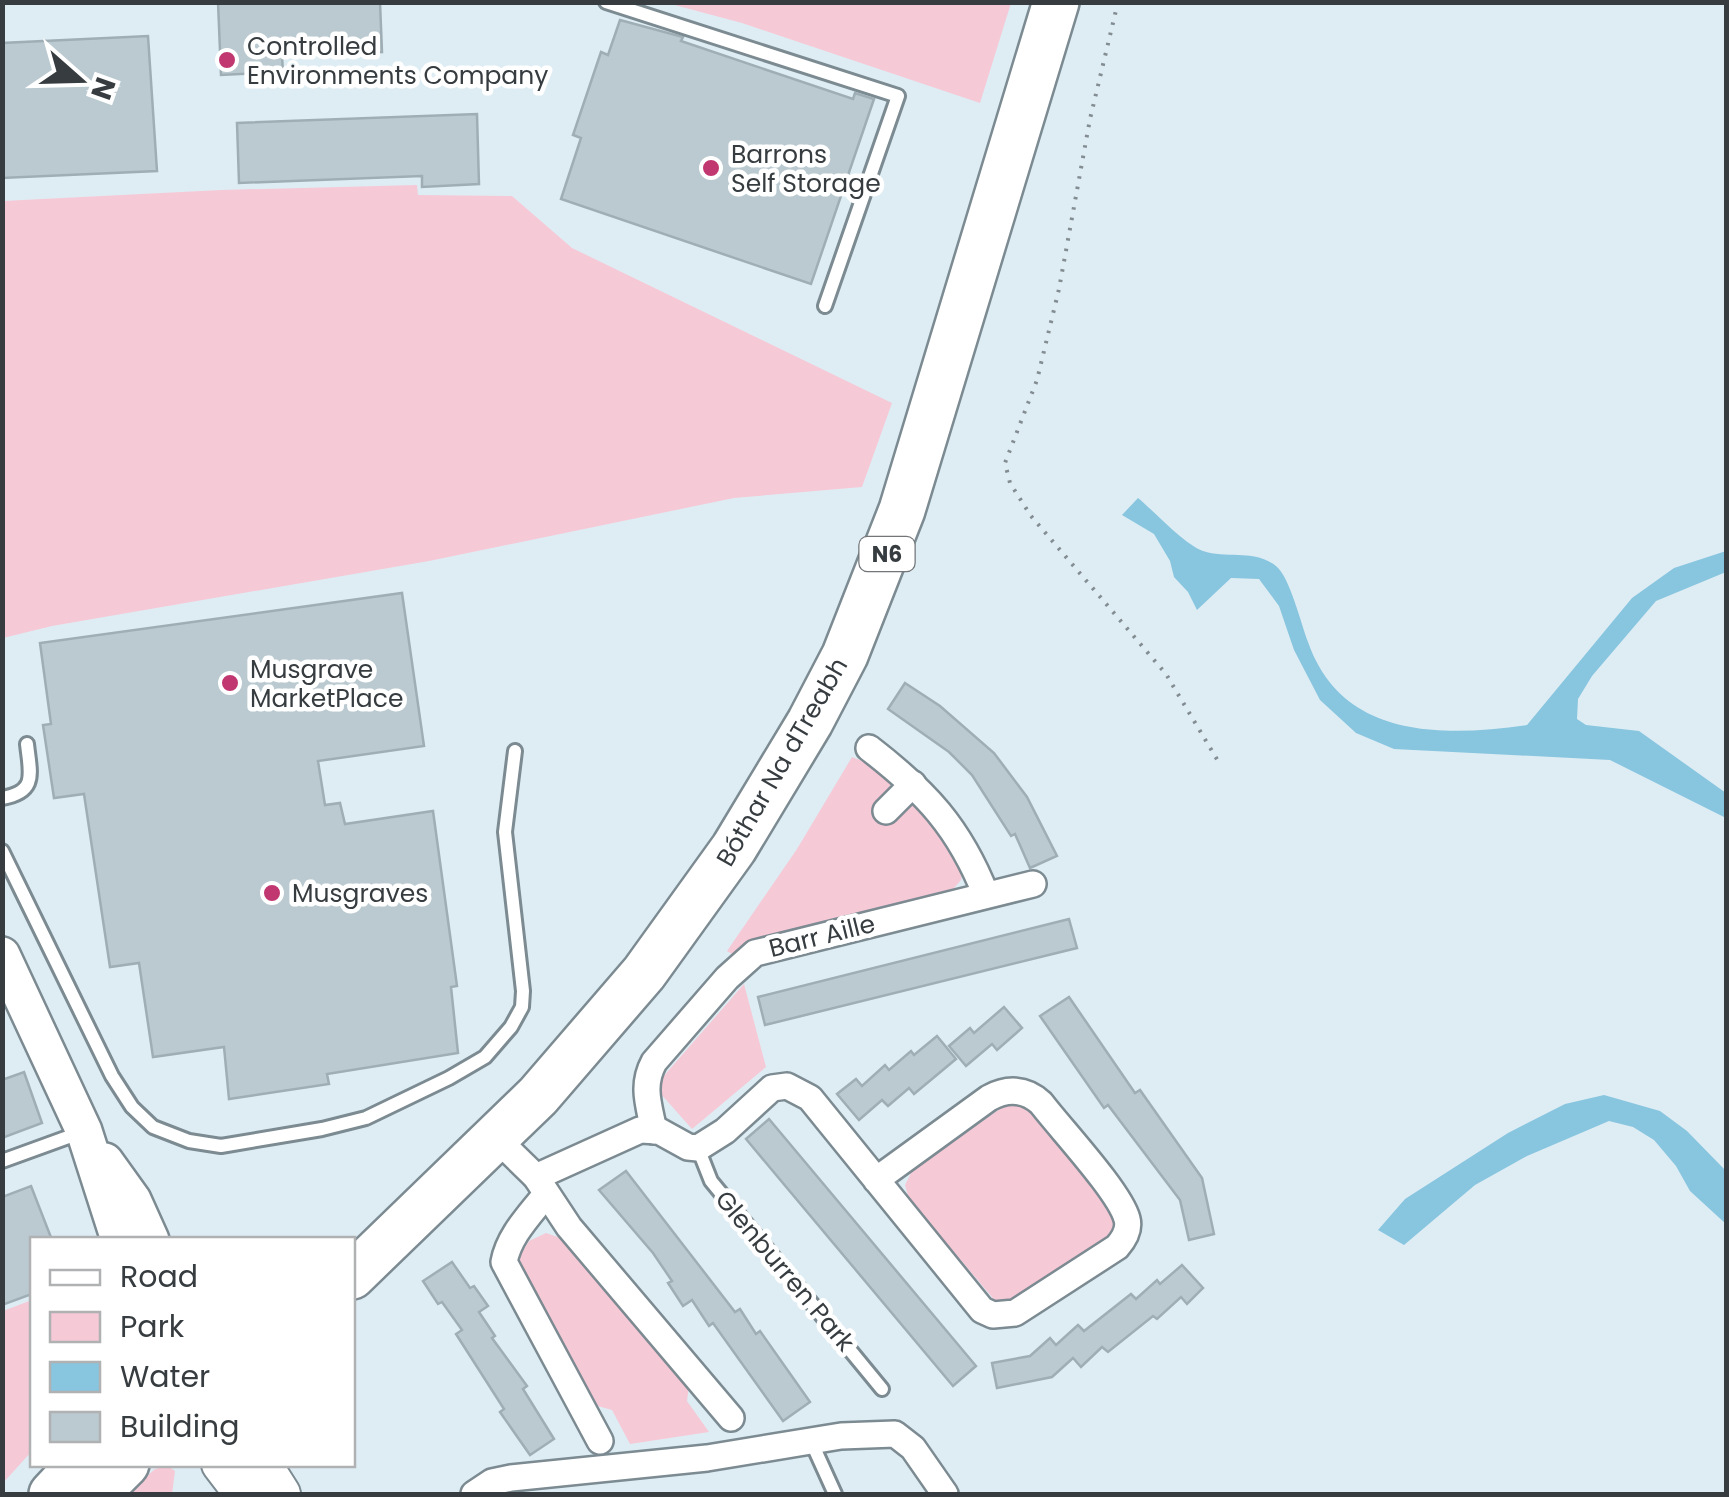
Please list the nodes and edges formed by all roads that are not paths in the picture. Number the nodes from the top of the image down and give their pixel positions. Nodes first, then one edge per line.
1 (606, 2) edge
2 (1056, 2) edge
3 (825, 306) dead end
4 (27, 744) dead end
5 (869, 748) dead end
6 (515, 751) dead end
7 (914, 784) junction
8 (2, 798) edge
9 (886, 810) dead end
10 (2, 852) edge
11 (1033, 884) dead end
12 (986, 895) junction
13 (2, 955) edge
14 (654, 1130) junction
15 (84, 1131) junction
16 (497, 1139) junction
17 (698, 1148) junction
18 (2, 1161) edge
19 (876, 1180) junction
20 (541, 1186) junction
21 (426, 1202) junction
22 (119, 1237) edge
23 (149, 1237) edge
24 (355, 1238) edge
25 (355, 1274) edge
26 (882, 1388) dead end
27 (731, 1418) dead end
28 (600, 1441) dead end
29 (811, 1441) junction
30 (55, 1467) edge
31 (77, 1467) edge
32 (123, 1467) edge
33 (224, 1467) edge
34 (264, 1467) edge
35 (44, 1494) edge
36 (52, 1494) edge
37 (96, 1494) edge
38 (244, 1494) edge
39 (281, 1494) edge
40 (474, 1494) edge
41 (835, 1494) edge
42 (945, 1494) edge

1 - 3 lane
2 - 16 highway, Bóthar Na dTreabh / N6
4 - 8 lane
5 - 7 street
6 - 10 lane
7 - 9 street
7 - 12 street
11 - 12 street, Barr Aille
12 - 14 street, Barr Aille
13 - 15 main road
14 - 17 street
14 - 20 street
15 - 18 lane
15 - 22 main road
15 - 23 main road
16 - 20 street
16 - 21 highway, Bóthar Na dTreabh / N6
17 - 19 street
17 - 26 lane, Glenburren Park
19 - 19 street
20 - 27 street
20 - 28 street
21 - 24 highway, Bóthar Na dTreabh / N6
21 - 25 highway, Bóthar Na dTreabh / N6
29 - 40 street
29 - 41 lane
29 - 42 street
30 - 35 main road
31 - 36 highway
32 - 37 highway
33 - 38 main road
34 - 39 main road

